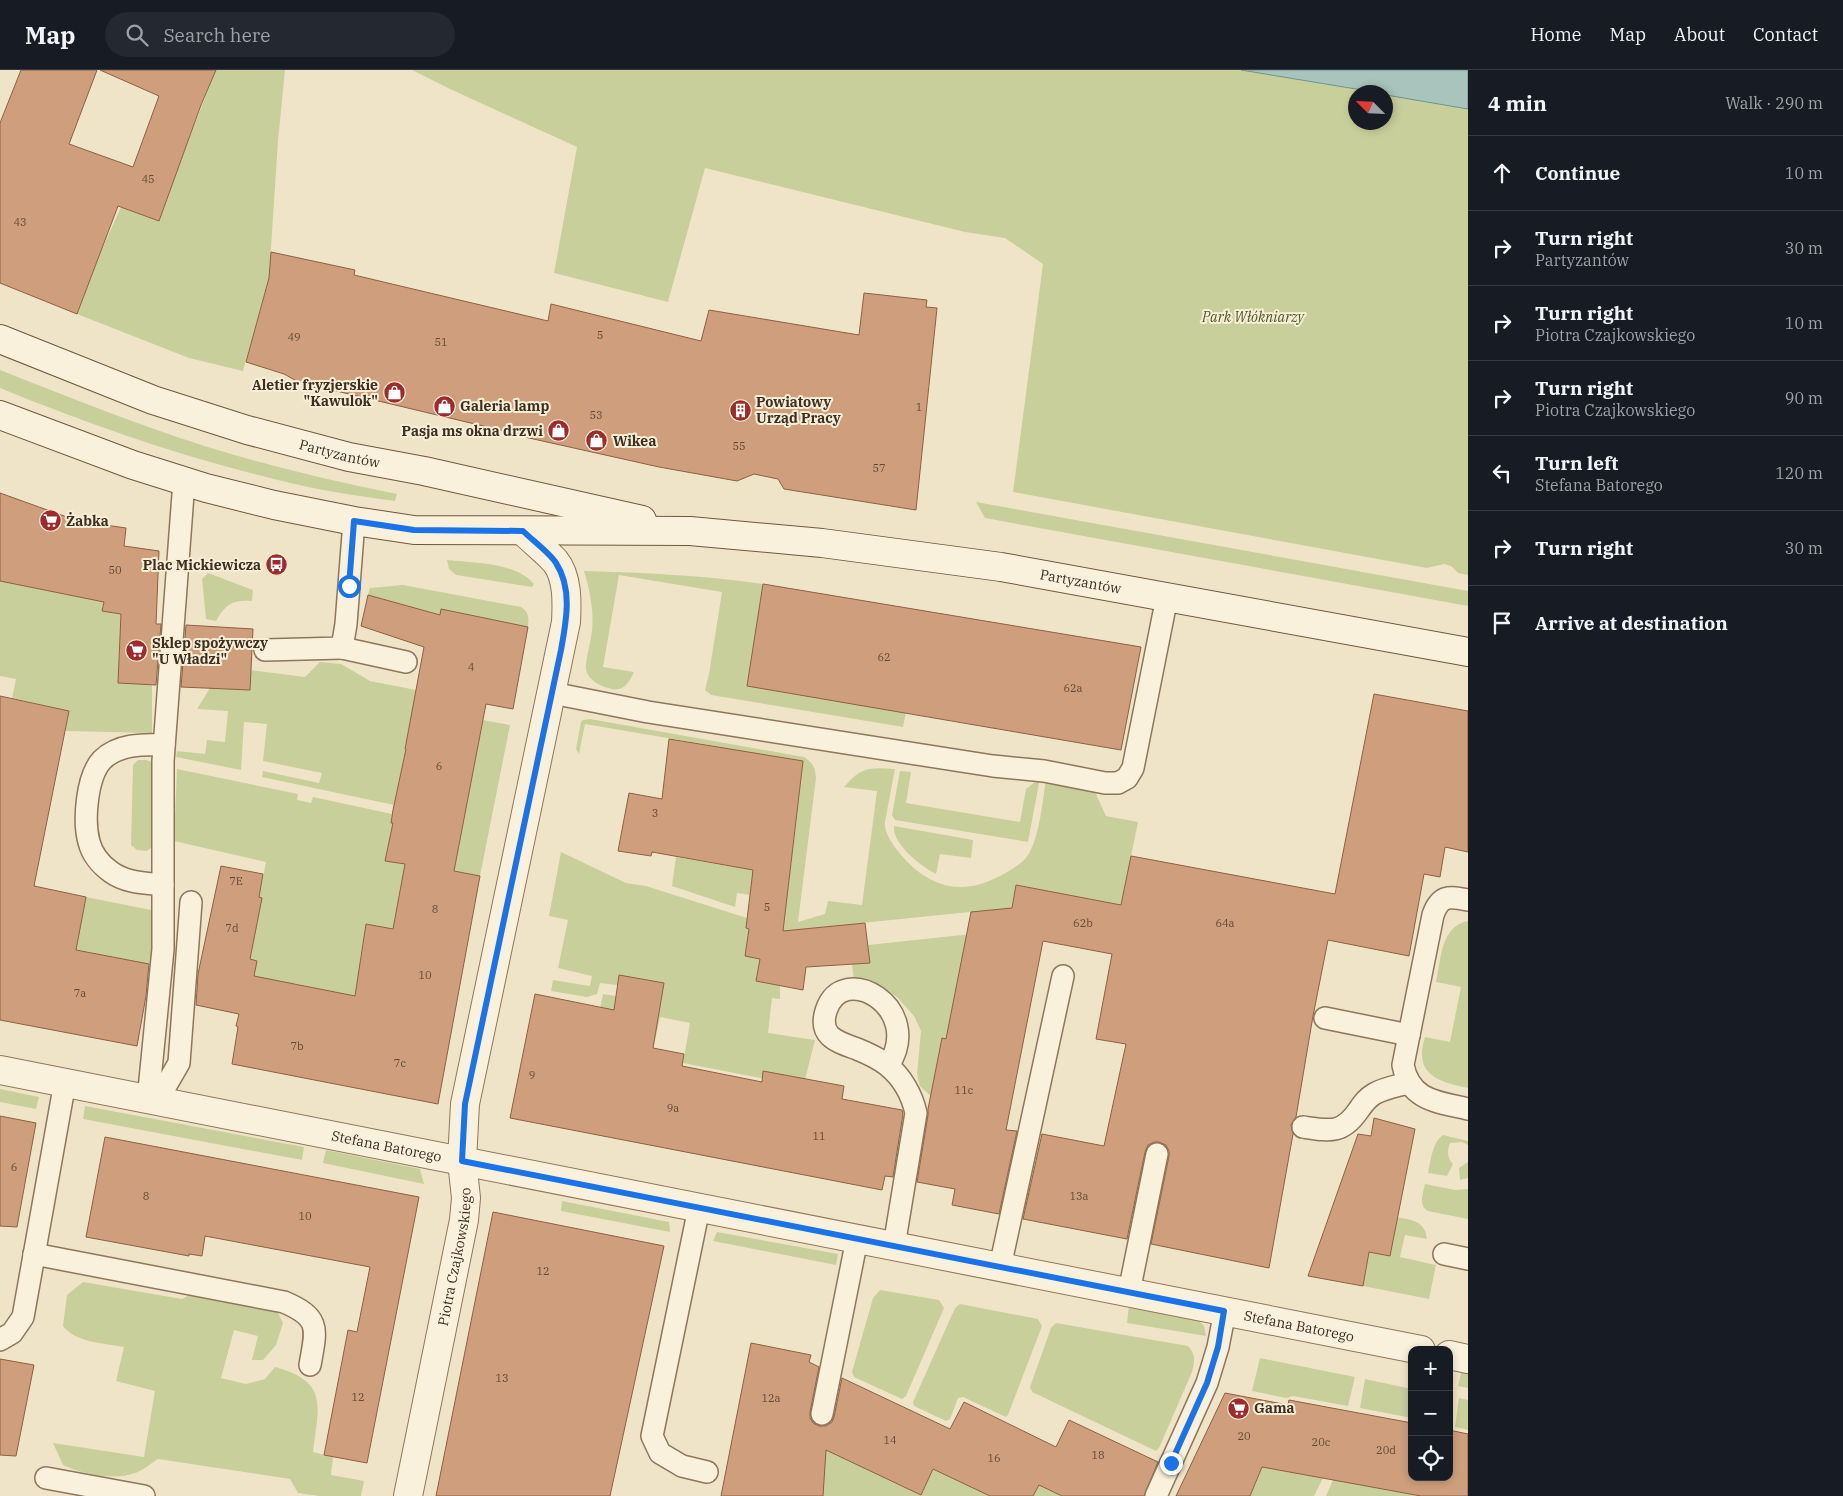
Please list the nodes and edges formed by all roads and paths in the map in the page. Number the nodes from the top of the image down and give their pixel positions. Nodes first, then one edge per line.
1 (0, 339) edge
2 (0, 415) edge
3 (184, 481) junction
4 (354, 521) junction
5 (523, 531) junction
6 (690, 531) junction
7 (1167, 597) junction
8 (342, 648) junction
9 (265, 650) dead end
10 (1468, 652) edge
11 (406, 662) dead end
12 (552, 693) junction
13 (164, 745) junction
14 (163, 885) junction
15 (1468, 900) edge
16 (191, 902) dead end
17 (1063, 976) dead end
18 (1325, 1018) dead end
19 (1409, 1035) junction
20 (888, 1066) dead end
21 (0, 1070) edge
22 (65, 1082) junction
23 (1408, 1083) junction
24 (153, 1101) junction
25 (1468, 1109) edge
26 (1304, 1127) dead end
27 (1157, 1154) dead end
28 (462, 1161) junction
29 (699, 1208) junction
30 (857, 1239) junction
31 (894, 1246) junction
32 (34, 1254) junction
33 (1444, 1254) dead end
34 (1468, 1259) edge
35 (1000, 1267) junction
36 (1129, 1292) junction
37 (1224, 1311) junction
38 (0, 1340) edge
39 (1408, 1347) edge
40 (1453, 1356) edge
41 (1468, 1359) edge
42 (310, 1365) dead end
43 (822, 1414) dead end
44 (707, 1472) dead end
45 (46, 1478) dead end
46 (144, 1496) edge
47 (408, 1496) edge
48 (1156, 1496) edge

1 - 6 street, Partyzantów
2 - 3 street, Partyzantów
3 - 4 street, Partyzantów
3 - 13 lane
4 - 5 street, Partyzantów
4 - 8 lane
5 - 6 street, Partyzantów
5 - 12 street, Piotra Czajkowskiego
6 - 7 street, Partyzantów
7 - 10 street, Partyzantów
7 - 12 lane
8 - 9 lane
8 - 11 lane
12 - 28 street, Piotra Czajkowskiego
13 - 14 lane
13 - 14 lane
14 - 24 lane
15 - 19 lane
16 - 24 lane
17 - 35 lane
18 - 19 lane
19 - 23 lane
20 - 31 lane
21 - 22 street, Stefana Batorego
22 - 24 street, Stefana Batorego
22 - 32 lane
23 - 25 lane
23 - 26 lane
24 - 28 street, Stefana Batorego
27 - 36 lane
28 - 29 street, Stefana Batorego
28 - 47 street, Piotra Czajkowskiego
29 - 30 street, Stefana Batorego
29 - 44 lane
30 - 31 street, Stefana Batorego
30 - 43 lane
31 - 35 street, Stefana Batorego
32 - 38 lane
32 - 42 lane
33 - 34 lane
35 - 36 street, Stefana Batorego
36 - 37 street, Stefana Batorego
37 - 39 street, Stefana Batorego
37 - 48 lane
40 - 41 street
45 - 46 lane

